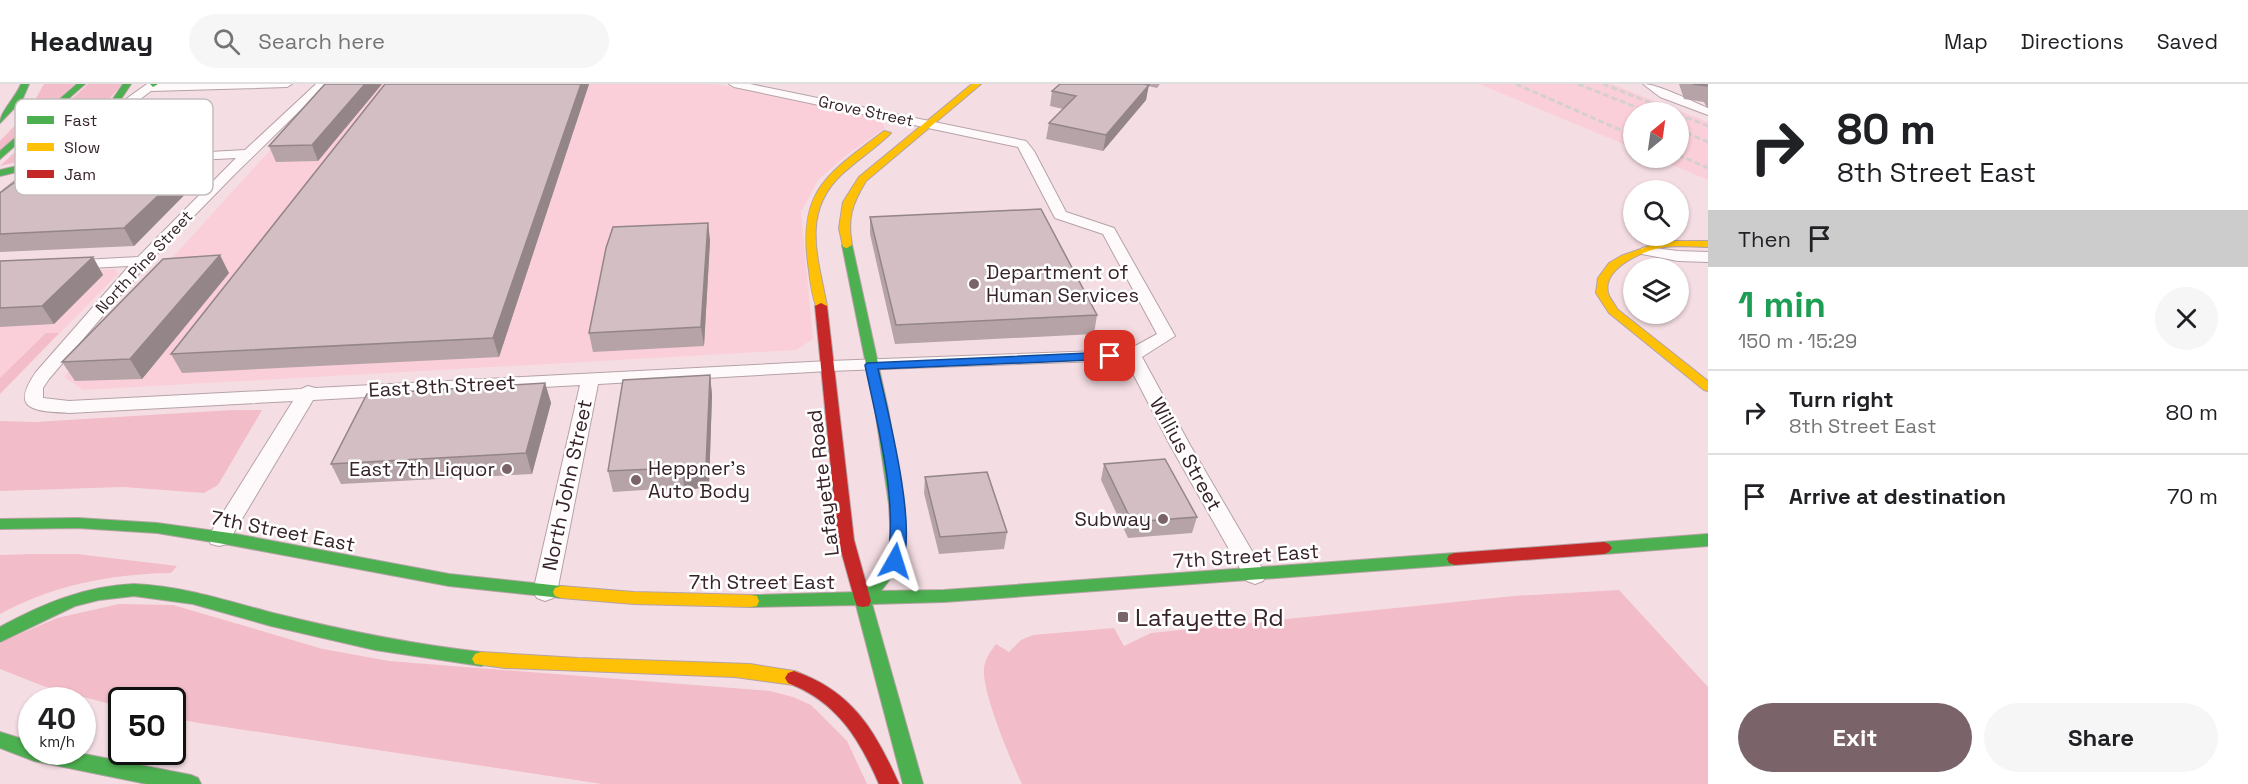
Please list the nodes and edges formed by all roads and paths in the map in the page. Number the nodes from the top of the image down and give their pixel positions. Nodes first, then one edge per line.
1 (25, 84) edge
2 (30, 84) edge
3 (81, 84) edge
4 (127, 84) edge
5 (287, 84) edge
6 (321, 84) edge
7 (734, 84) edge
8 (977, 84) edge
9 (152, 85) edge
10 (1651, 86) edge
11 (17, 99) edge
12 (18, 99) edge
13 (64, 99) edge
14 (119, 99) edge
15 (133, 99) edge
16 (15, 102) edge
17 (15, 103) edge
18 (13, 106) junction
19 (922, 106) dead end
20 (1708, 112) edge
21 (905, 119) junction
22 (0, 121) edge
23 (928, 124) junction
24 (15, 143) edge
25 (248, 154) junction
26 (0, 156) edge
27 (213, 156) edge
28 (15, 188) edge
29 (213, 189) edge
30 (207, 195) edge
31 (0, 200) edge
32 (1708, 244) edge
33 (1647, 251) junction
34 (1708, 257) edge
35 (142, 261) junction
36 (57, 264) edge
37 (1132, 355) junction
38 (872, 365) junction
39 (829, 366) junction
40 (590, 379) junction
41 (1708, 387) edge
42 (308, 392) junction
43 (33, 400) joint
44 (0, 524) edge
45 (219, 538) junction
46 (1708, 540) edge
47 (1255, 575) junction
48 (545, 592) junction
49 (863, 601) junction
50 (0, 635) edge
51 (0, 740) edge
52 (18, 746) edge
53 (92, 765) edge
54 (191, 784) edge
55 (889, 784) edge
56 (913, 784) edge

1 - 11 main road
2 - 12 main road
3 - 13 main road
4 - 14 main road
5 - 9 street
6 - 25 street, North Pine Street
7 - 21 street, Grove Street
8 - 23 main road
9 - 15 street
10 - 20 street
16 - 18 main road
17 - 18 main road
18 - 22 main road
19 - 21 main road, Lafayette Road
21 - 23 street, Grove Street
21 - 39 main road, Lafayette Road
23 - 37 street
23 - 38 main road
24 - 26 main road
25 - 27 street
25 - 29 street, North Pine Street
28 - 31 street
30 - 35 street, North Pine Street
32 - 33 main road
33 - 34 street
33 - 41 main road
35 - 36 street
35 - 43 street, North Pine Street
37 - 38 street, East 8th Street
37 - 47 street, Willius Street
38 - 39 street, East 8th Street
38 - 49 main road
39 - 40 street, East 8th Street
39 - 49 main road, Lafayette Road
40 - 42 street, East 8th Street
40 - 48 street, North John Street
42 - 43 street, East 8th Street
42 - 45 street
44 - 45 main road, 7th Street East
45 - 48 main road, 7th Street East
46 - 47 main road, 7th Street East
47 - 49 main road, 7th Street East
48 - 49 main road, 7th Street East
49 - 56 main road, Lafayette Road
50 - 55 main road
51 - 52 main road
53 - 54 main road

